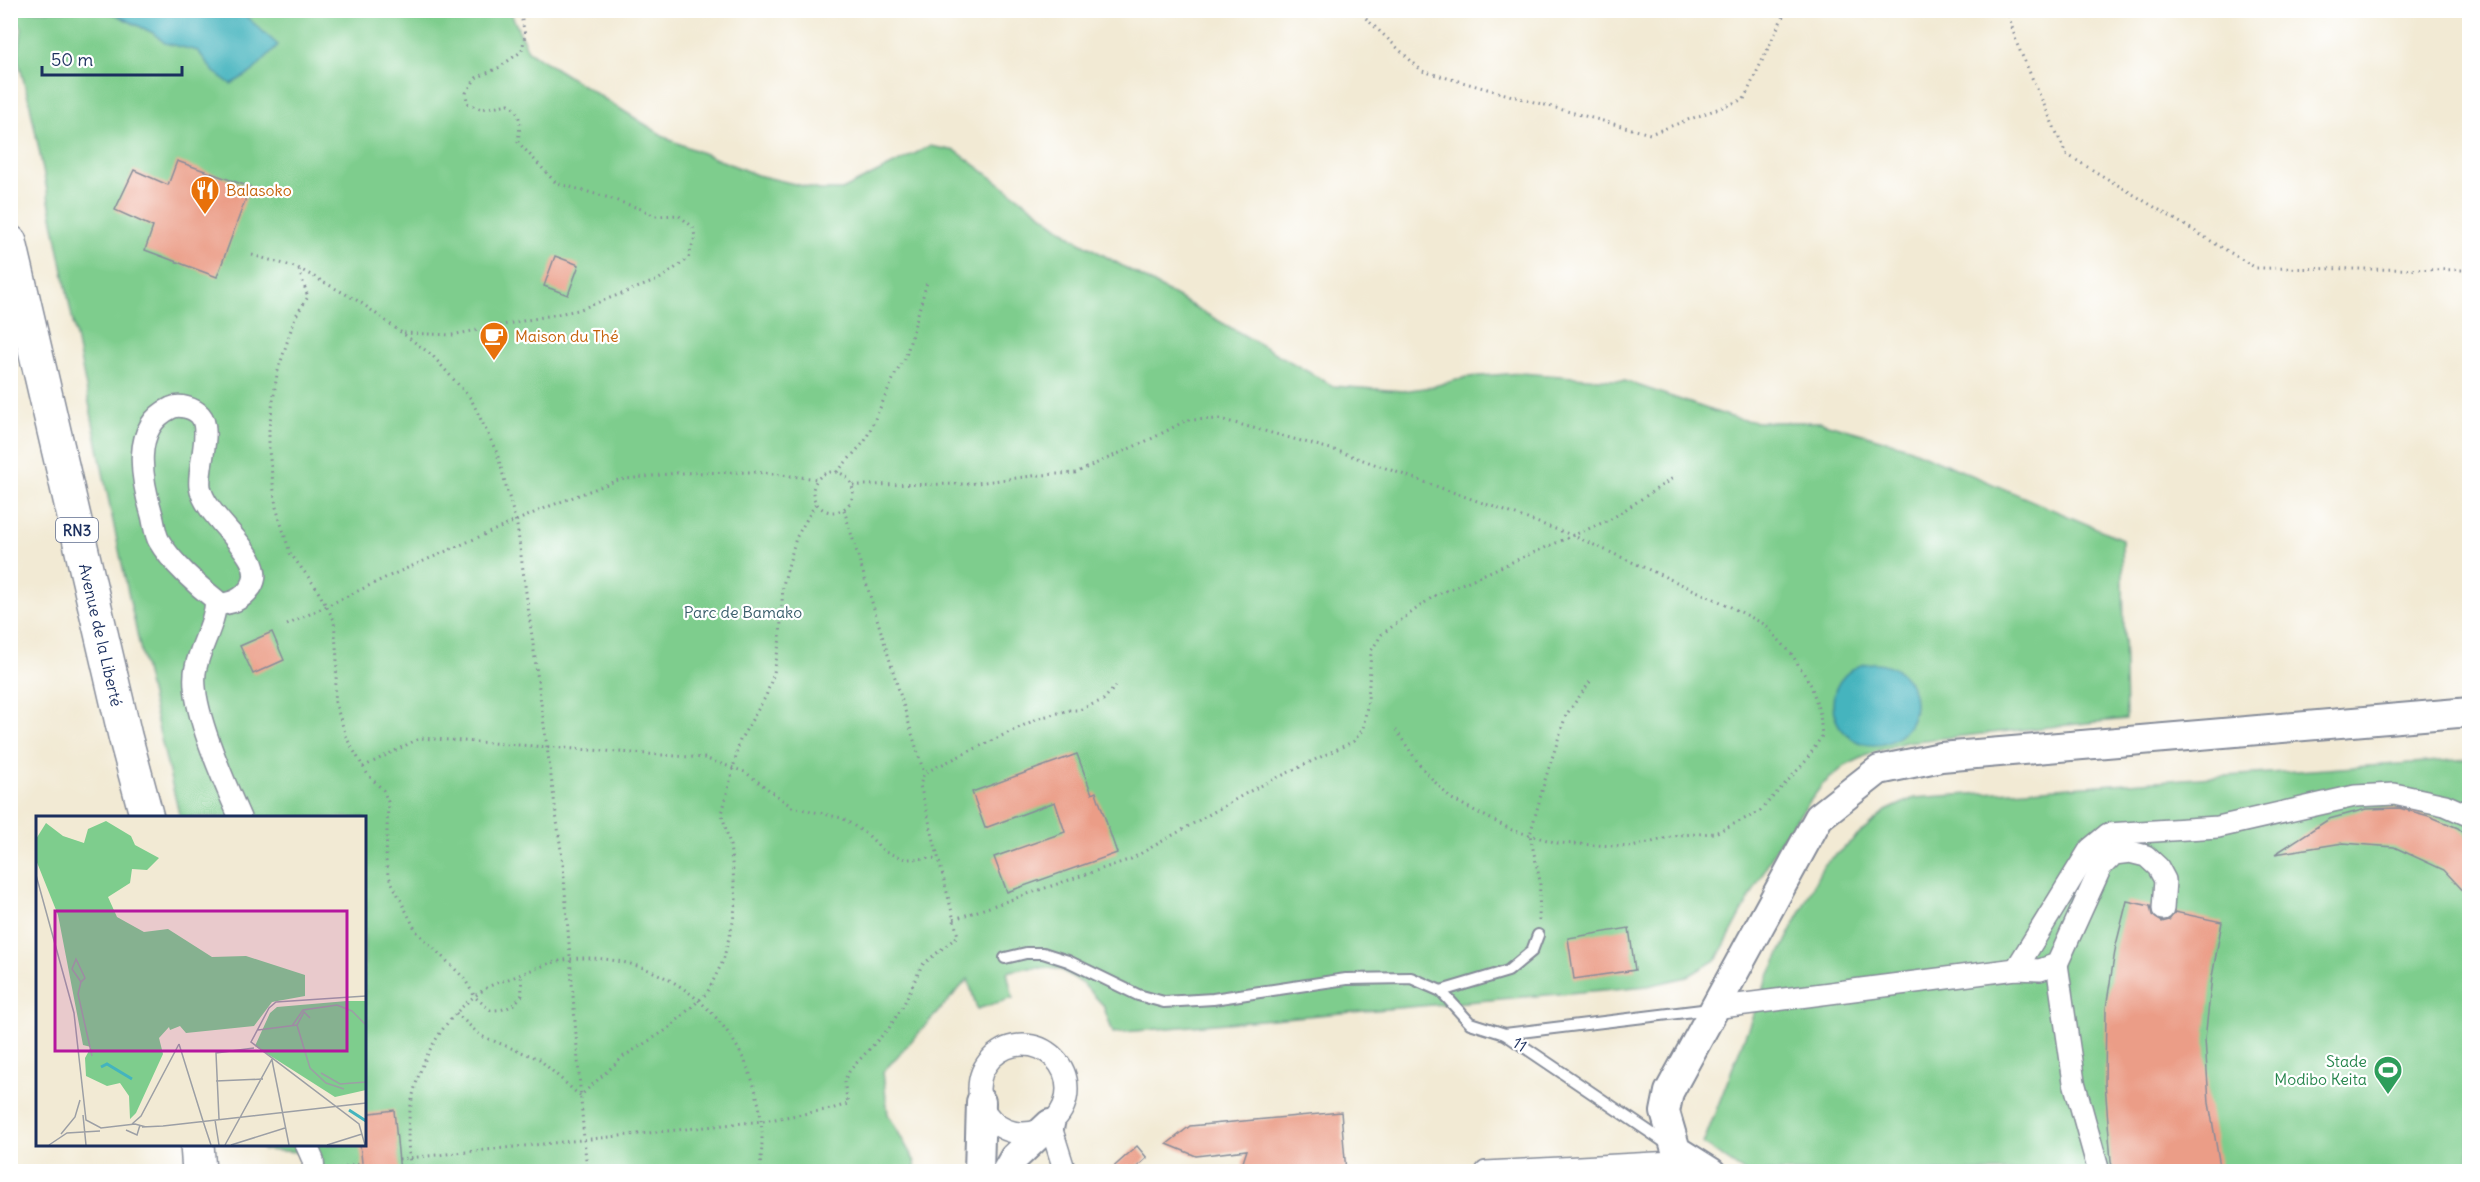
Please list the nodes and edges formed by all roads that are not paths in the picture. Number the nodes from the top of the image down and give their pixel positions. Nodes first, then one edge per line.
1 (10, 242) edge
2 (216, 605) junction
3 (2469, 712) edge
4 (146, 816) edge
5 (239, 816) edge
6 (2469, 816) edge
7 (2163, 909) dead end
8 (1538, 935) road end
9 (1005, 958) dead end
10 (2057, 964) junction
11 (2016, 969) junction
12 (1441, 991) junction
13 (1714, 1008) junction
14 (1505, 1034) junction
15 (981, 1102) junction
16 (1050, 1124) junction
17 (197, 1146) edge
18 (307, 1146) edge
19 (1693, 1161) edge
20 (199, 1172) edge
21 (314, 1172) edge
22 (979, 1172) edge
23 (1006, 1172) edge
24 (1065, 1172) edge
25 (1486, 1172) edge
26 (2099, 1172) edge

1 - 4 highway, Avenue de la Liberté / RN3
2 - 2 street
2 - 5 street
3 - 13 street
6 - 11 street
7 - 10 street
8 - 12 lane
9 - 12 lane
10 - 11 street
10 - 26 street
11 - 13 street
12 - 14 lane
13 - 14 lane, 11
13 - 19 street
14 - 19 lane, 11
15 - 16 street
15 - 16 street
15 - 22 street
16 - 23 street
16 - 24 street
17 - 20 highway
18 - 21 street
19 - 25 street

